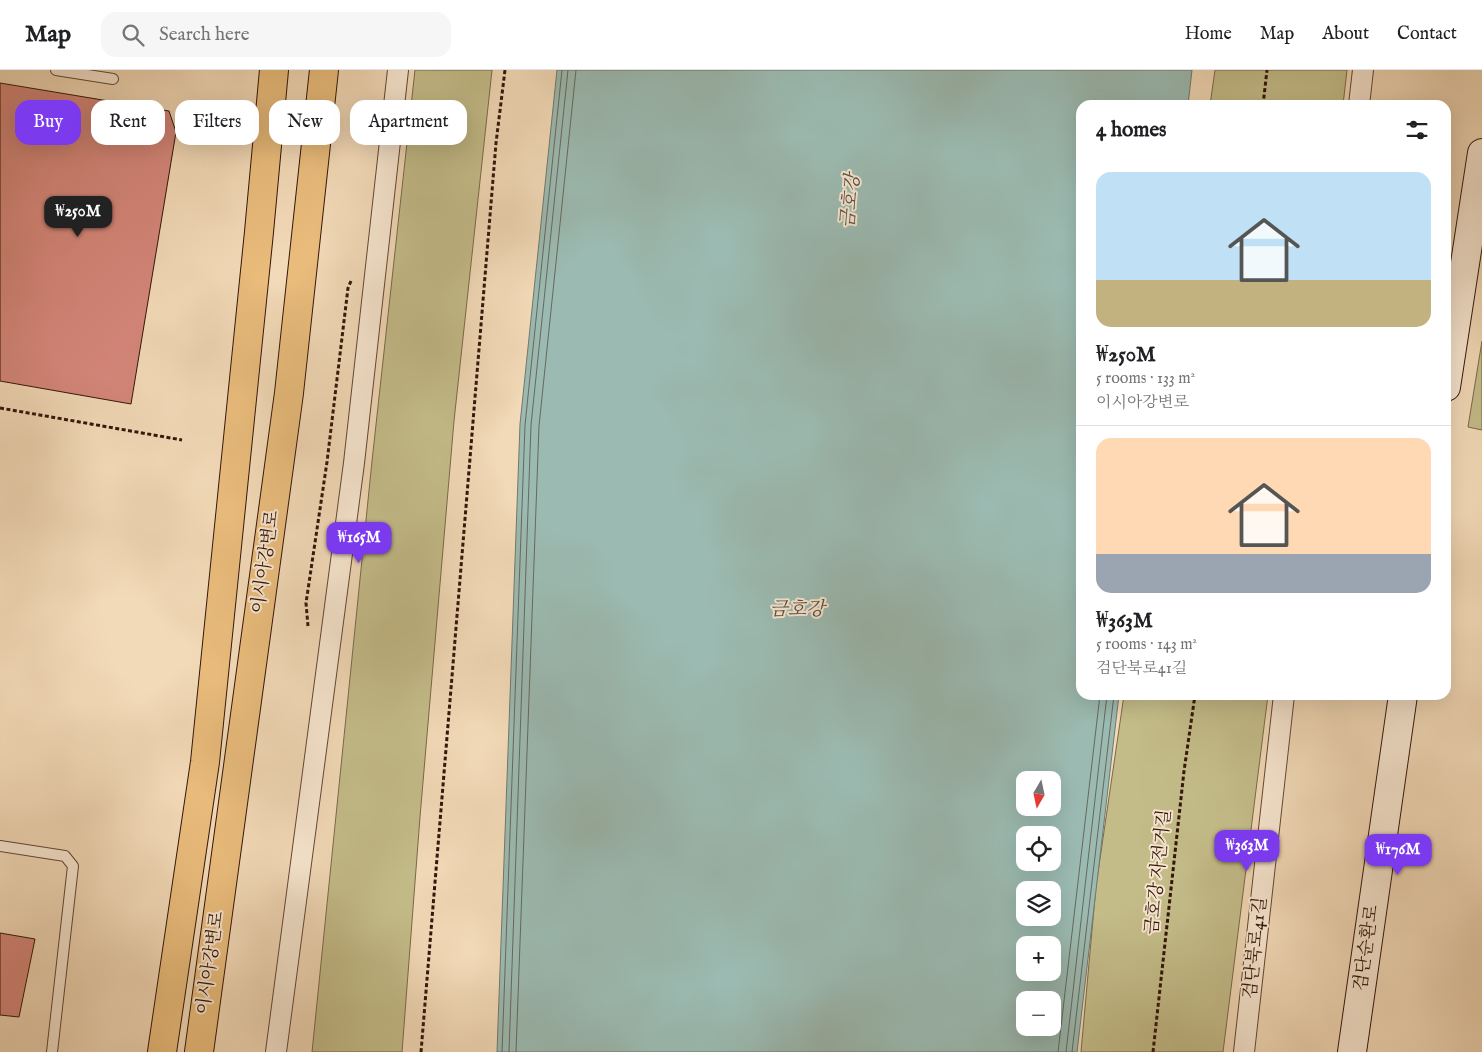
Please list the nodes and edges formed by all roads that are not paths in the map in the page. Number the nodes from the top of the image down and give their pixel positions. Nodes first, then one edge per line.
1 (56, 70) edge
2 (261, 70) edge
3 (274, 70) edge
4 (324, 70) edge
5 (398, 70) edge
6 (1363, 70) edge
7 (114, 79) dead end
8 (1360, 100) edge
9 (1482, 153) edge
10 (1479, 201) edge
11 (259, 232) junction
12 (1451, 359) edge
13 (1283, 700) edge
14 (1402, 700) edge
15 (0, 846) edge
16 (52, 1052) edge
17 (162, 1052) edge
18 (199, 1052) edge
19 (276, 1052) edge
20 (1244, 1052) edge
21 (1352, 1052) edge

1 - 7 lane
2 - 11 highway
3 - 11 highway, 이시아강변로
4 - 18 highway, 이시아강변로
5 - 19 street
6 - 8 street
9 - 10 street
10 - 12 street
11 - 17 highway, 이시아강변로
13 - 20 street, 검단북로41길
14 - 21 street, 검단순환로
15 - 16 lane

